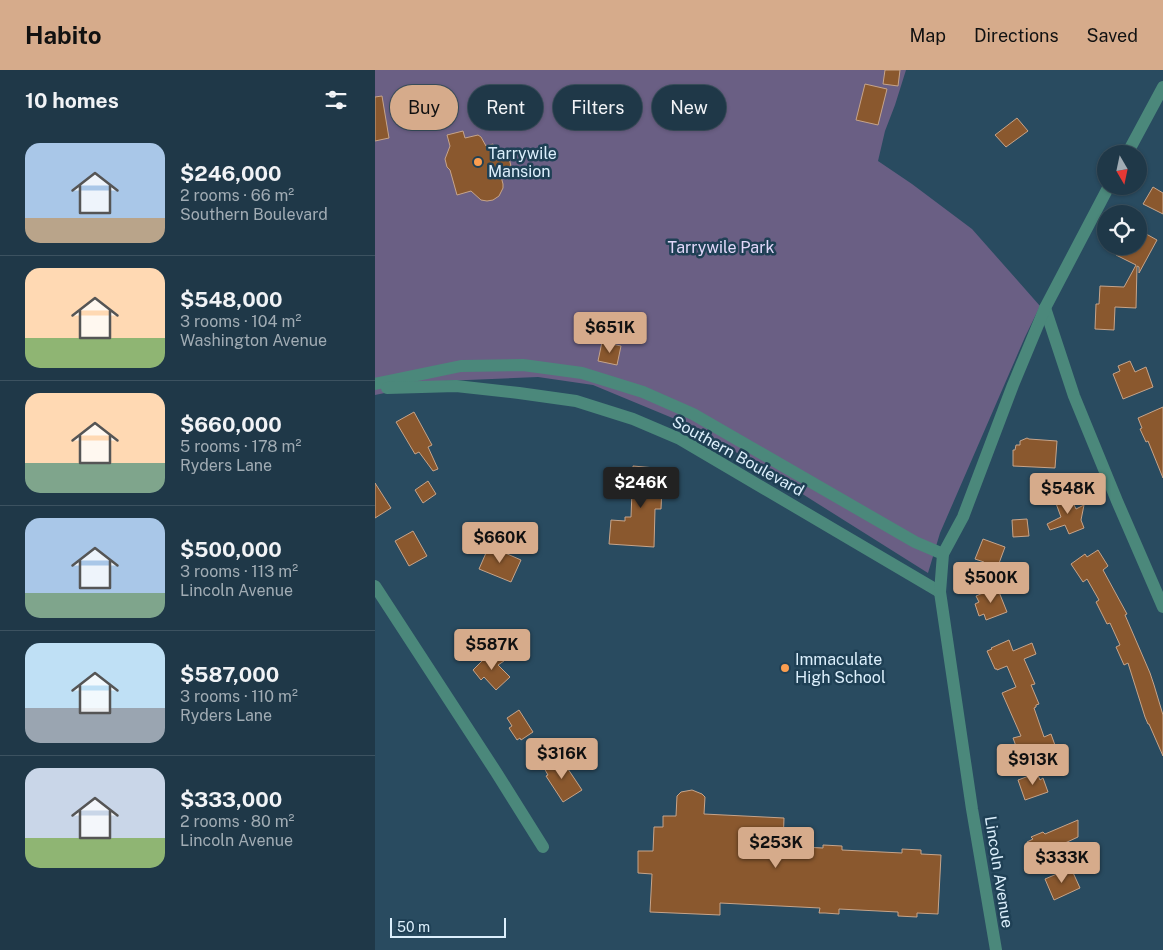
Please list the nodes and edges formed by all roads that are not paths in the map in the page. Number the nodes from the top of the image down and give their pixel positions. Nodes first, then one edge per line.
1 (1163, 87) edge
2 (1132, 145) edge
3 (1104, 195) edge
4 (1045, 308) junction
5 (375, 386) edge
6 (943, 554) junction
7 (375, 586) edge
8 (940, 592) junction
9 (1163, 607) edge
10 (543, 848) dead end
11 (996, 950) edge

1 - 2 street
3 - 4 street
4 - 6 street
4 - 9 street
5 - 6 street, Southern Boulevard
5 - 8 street, Southern Boulevard
6 - 8 street
7 - 10 street
8 - 11 street, Lincoln Avenue

